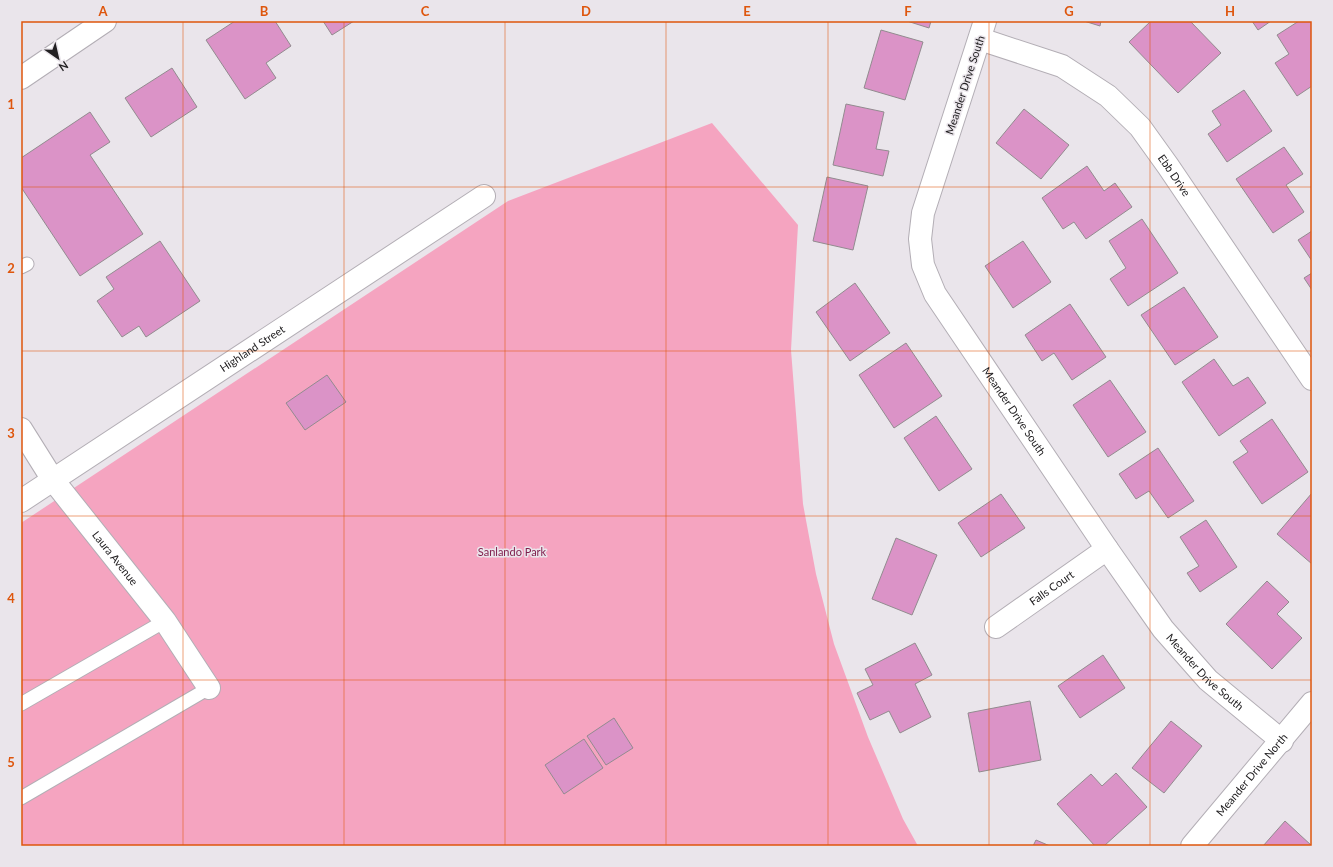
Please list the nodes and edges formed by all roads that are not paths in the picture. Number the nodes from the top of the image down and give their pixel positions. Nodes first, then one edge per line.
1 (105, 21) edge
2 (982, 30) edge
3 (21, 78) edge
4 (484, 196) dead end
5 (1312, 378) edge
6 (21, 429) edge
7 (53, 480) junction
8 (21, 501) edge
9 (1107, 549) junction
10 (165, 621) junction
11 (996, 627) dead end
12 (209, 688) joint
13 (1312, 703) edge
14 (21, 704) edge
15 (1282, 741) junction
16 (21, 798) edge
17 (1192, 846) edge

1 - 3 street
2 - 5 street, Ebb Drive
2 - 9 street, Meander Drive South
4 - 7 street, Highland Street
6 - 7 street, Laura Avenue
7 - 8 street, Highland Street
7 - 10 street, Laura Avenue
9 - 11 street, Falls Court
9 - 15 street, Meander Drive South
10 - 12 street, Laura Avenue
10 - 14 lane
12 - 16 lane
13 - 15 street, Meander Drive North
15 - 17 street, Meander Drive North

